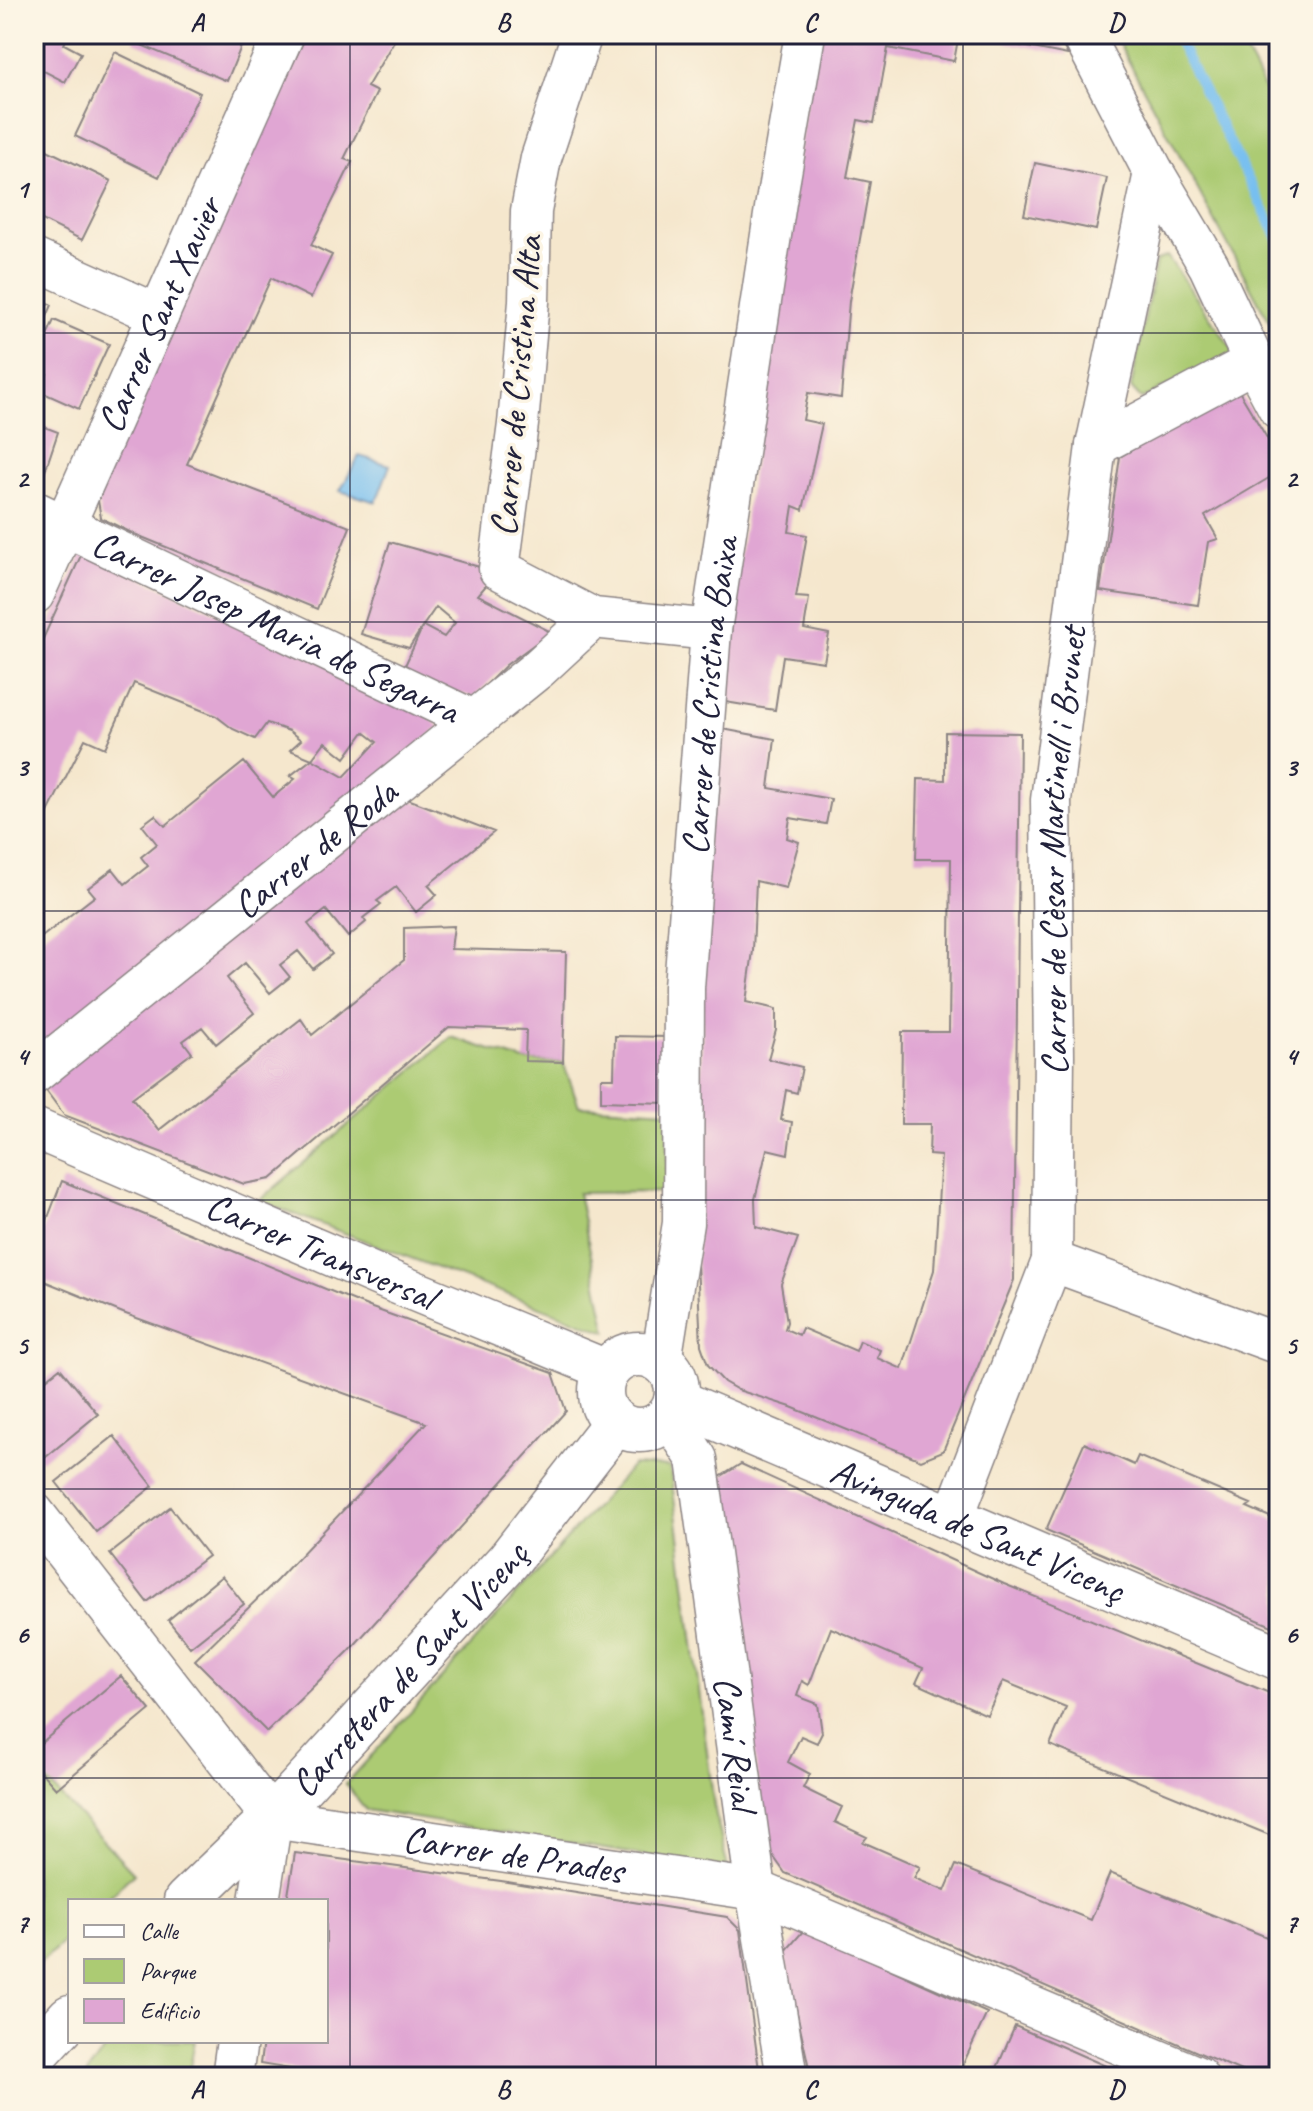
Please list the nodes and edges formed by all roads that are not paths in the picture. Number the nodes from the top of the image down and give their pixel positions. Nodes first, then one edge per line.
1 (284, 34) edge
2 (582, 34) edge
3 (805, 34) edge
4 (1082, 34) edge
5 (1154, 173) junction
6 (34, 259) edge
7 (159, 315) junction
8 (1254, 362) junction
9 (1279, 409) edge
10 (1096, 446) junction
11 (49, 518) edge
12 (34, 594) edge
13 (593, 618) junction
14 (711, 630) junction
15 (473, 720) junction
16 (34, 1074) edge
17 (34, 1128) edge
18 (1052, 1261) junction
19 (1279, 1344) edge
20 (661, 1361) junction
21 (609, 1371) junction
22 (672, 1408) junction
23 (616, 1422) junction
24 (34, 1513) edge
25 (953, 1518) junction
26 (1279, 1658) edge
27 (272, 1818) junction
28 (756, 1890) junction
29 (188, 1899) edge
30 (259, 1899) edge
31 (68, 2019) edge
32 (237, 2043) edge
33 (34, 2056) edge
34 (34, 2068) edge
35 (44, 2077) edge
36 (232, 2077) edge
37 (787, 2077) edge
38 (1198, 2077) edge

1 - 7 street, Carrer Sant Xavier
2 - 13 street, Carrer de Cristina Alta
3 - 14 street, Carrer de Cristina Baixa
4 - 5 street
5 - 8 street
5 - 10 street, Carrer de Cèsar Martinell i Brunet
6 - 7 street
7 - 11 street, Carrer Sant Xavier
8 - 9 street
8 - 10 street
10 - 18 street, Carrer de Cèsar Martinell i Brunet
11 - 12 street, Carrer Sant Xavier
11 - 15 street, Carrer Josep Maria de Segarra
13 - 14 street, Carrer de Cristina Alta
13 - 15 street, Carrer de Roda
14 - 20 street, Carrer de Cristina Baixa
15 - 16 street, Carrer de Roda
17 - 21 street, Carrer Transversal
18 - 19 street
18 - 25 street, Carrer de Cèsar Martinell i Brunet
20 - 21 street
20 - 22 street
21 - 23 street
22 - 23 street
22 - 25 street, Avinguda de Sant Vicenç
22 - 28 street, Camí Reial
23 - 27 street, Carretera de Sant Vicenç
24 - 27 street
25 - 26 street, Avinguda de Sant Vicenç
27 - 28 street, Carrer de Prades
27 - 29 street, Carretera de Sant Vicenç
27 - 30 street
28 - 37 street, Camí Reial
28 - 38 street, Carrer de Prades
31 - 33 street
32 - 36 street
34 - 35 street

